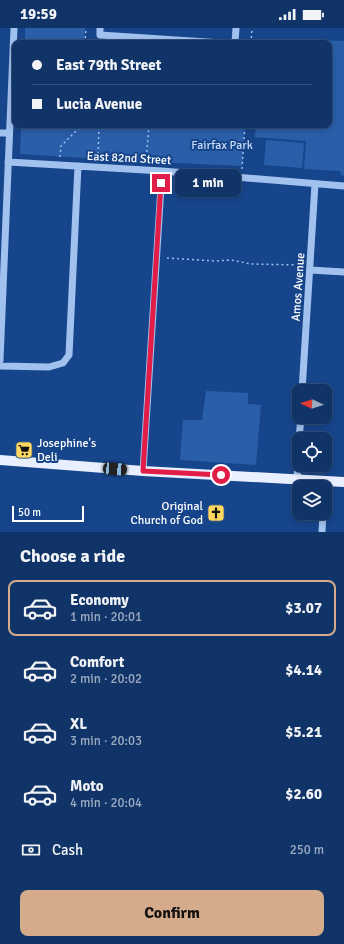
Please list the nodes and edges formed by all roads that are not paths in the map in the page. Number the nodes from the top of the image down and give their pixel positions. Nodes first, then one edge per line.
1 (14, 28) edge
2 (236, 28) edge
3 (100, 31) edge
4 (13, 40) edge
5 (192, 40) edge
6 (235, 40) edge
7 (12, 70) edge
8 (0, 133) edge
9 (9, 133) junction
10 (8, 162) junction
11 (78, 166) junction
12 (162, 171) junction
13 (315, 184) junction
14 (344, 186) edge
15 (3, 220) edge
16 (310, 270) junction
17 (344, 272) edge
18 (0, 355) edge
19 (0, 360) edge
20 (0, 366) edge
21 (302, 384) edge
22 (0, 460) edge
23 (143, 471) junction
24 (297, 472) edge
25 (297, 479) junction
26 (303, 480) edge
27 (344, 482) edge
28 (332, 483) edge
29 (323, 520) edge
30 (322, 532) edge

1 - 4 street
2 - 6 street
3 - 5 street
7 - 9 street
8 - 9 street
9 - 10 street
10 - 11 street, East 82nd Street
10 - 15 street
11 - 12 street, East 82nd Street
11 - 20 street
12 - 13 street, East 82nd Street
12 - 23 street
13 - 14 street, East 82nd Street
13 - 16 street, Amos Avenue
15 - 18 street
16 - 17 street
16 - 21 street, Amos Avenue
18 - 19 street
22 - 23 main road
23 - 25 main road
24 - 25 street
25 - 26 main road
27 - 28 main road
29 - 30 street

